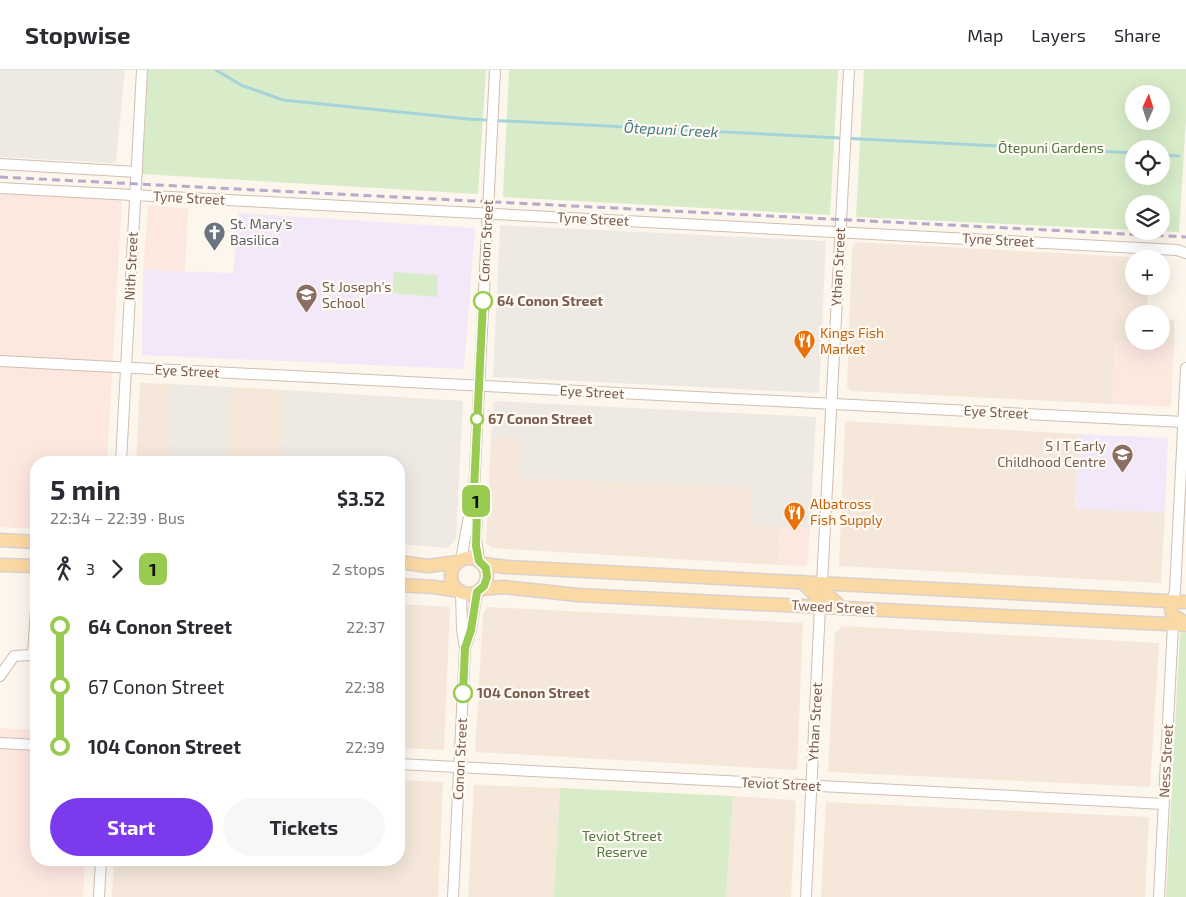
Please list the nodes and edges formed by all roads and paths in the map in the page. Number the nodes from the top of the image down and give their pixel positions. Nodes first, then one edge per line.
1 (142, 70) edge
2 (495, 70) edge
3 (849, 70) edge
4 (0, 164) edge
5 (137, 172) junction
6 (0, 188) edge
7 (135, 195) junction
8 (488, 213) junction
9 (840, 232) junction
10 (1186, 253) edge
11 (0, 361) edge
12 (126, 367) junction
13 (1186, 368) edge
14 (479, 386) junction
15 (831, 404) junction
16 (1183, 422) junction
17 (121, 456) edge
18 (474, 489) junction
19 (0, 540) edge
20 (30, 542) edge
21 (460, 561) junction
22 (481, 562) junction
23 (405, 563) edge
24 (0, 565) edge
25 (30, 566) edge
26 (802, 582) junction
27 (822, 583) junction
28 (405, 585) edge
29 (461, 591) junction
30 (479, 591) junction
31 (1172, 601) junction
32 (1186, 602) edge
33 (820, 607) junction
34 (842, 608) junction
35 (1186, 624) edge
36 (1173, 625) junction
37 (465, 648) junction
38 (30, 655) edge
39 (0, 676) edge
40 (0, 743) edge
41 (30, 745) edge
42 (405, 764) edge
43 (459, 768) junction
44 (812, 785) junction
45 (1164, 804) junction
46 (101, 866) edge
47 (99, 897) edge
48 (453, 897) edge
49 (806, 897) edge
50 (1159, 897) edge

1 - 5 street, Nith Street
2 - 8 street, Conon Street
3 - 9 street, Ythan Street
4 - 5 street
5 - 7 street, Nith Street
6 - 7 street, Tyne Street
7 - 8 street, Tyne Street
7 - 12 street, Nith Street
8 - 9 street, Tyne Street
8 - 14 street, Conon Street
9 - 10 street, Tyne Street
9 - 15 street, Ythan Street
11 - 12 street, Eye Street
12 - 14 street, Eye Street
12 - 17 street, Nith Street
13 - 16 street
14 - 15 street, Eye Street
14 - 18 street, Conon Street
15 - 16 street, Eye Street
15 - 27 street, Ythan Street
16 - 31 street
18 - 21 street
18 - 22 street, Conon Street
19 - 20 main road
21 - 22 main road
21 - 23 main road
21 - 29 main road, Conon Street
22 - 26 main road, Tweed Street
22 - 30 main road, Conon Street
24 - 25 main road
26 - 27 main road, Tweed Street
26 - 33 main road
27 - 31 main road, Tweed Street
27 - 34 main road
28 - 29 main road
29 - 30 main road
29 - 37 street, Conon Street
30 - 33 main road, Tweed Street
30 - 37 street
31 - 32 main road, Tweed Street
31 - 35 main road
33 - 34 main road, Tweed Street
33 - 44 street, Ythan Street
34 - 36 main road, Tweed Street
35 - 36 main road, Tweed Street
36 - 45 street, Ness Street
37 - 43 street, Conon Street
38 - 39 street
40 - 41 street
42 - 43 street, Teviot Street
43 - 44 street, Teviot Street
43 - 48 street, Conon Street
44 - 45 street, Teviot Street
44 - 49 street, Ythan Street
45 - 50 street, Ness Street
46 - 47 street

